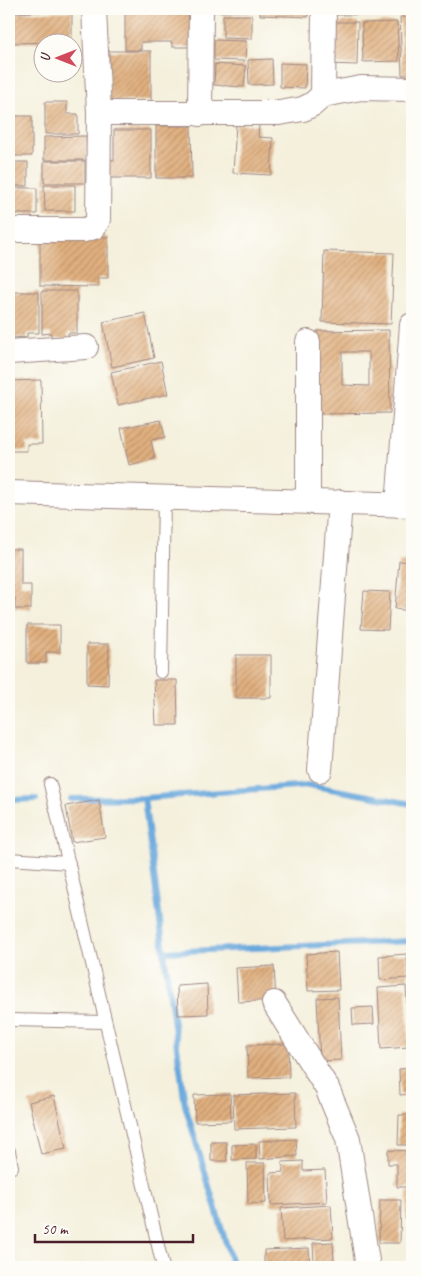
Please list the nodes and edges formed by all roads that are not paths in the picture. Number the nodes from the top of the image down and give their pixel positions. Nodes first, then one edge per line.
1 (94, 9) edge
2 (201, 9) edge
3 (324, 9) edge
4 (412, 89) edge
5 (323, 95) junction
6 (99, 113) junction
7 (200, 114) junction
8 (9, 230) edge
9 (412, 325) edge
10 (308, 342) dead end
11 (86, 347) dead end
12 (9, 352) edge
13 (9, 493) edge
14 (164, 498) junction
15 (308, 501) junction
16 (340, 502) junction
17 (405, 505) edge
18 (161, 672) dead end
19 (320, 770) dead end
20 (50, 784) dead end
21 (9, 859) edge
22 (69, 863) junction
23 (274, 1003) dead end
24 (9, 1020) edge
25 (106, 1022) junction
26 (9, 1151) edge
27 (12, 1166) dead end
28 (163, 1267) edge
29 (368, 1267) edge

1 - 6 street
2 - 7 street
3 - 5 street
4 - 5 street
5 - 7 street
6 - 7 street
6 - 8 street
9 - 17 street
10 - 15 street
11 - 12 street
13 - 14 street
14 - 15 street
14 - 18 lane
15 - 16 street
16 - 17 street
16 - 19 street
20 - 22 lane
21 - 22 lane
22 - 25 lane
23 - 29 street
24 - 25 lane
25 - 28 lane
26 - 27 lane

